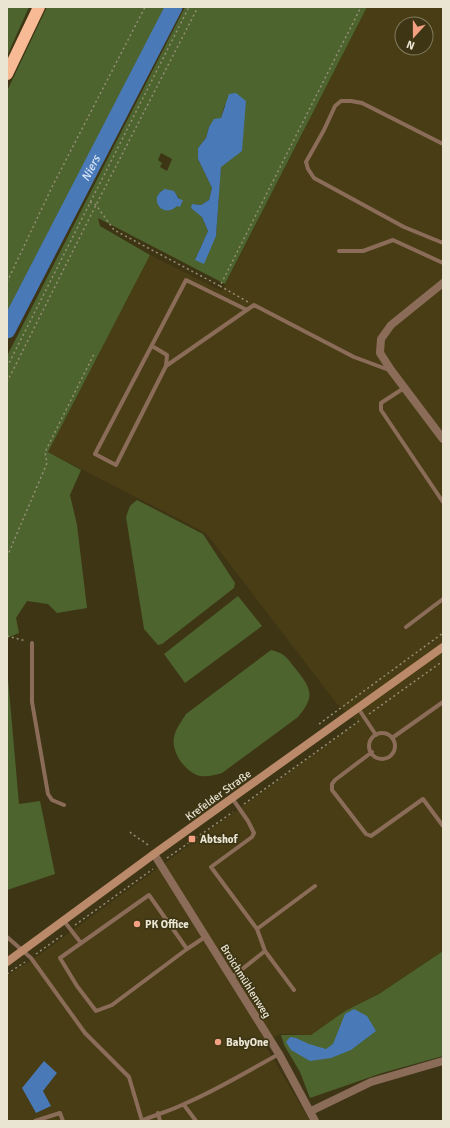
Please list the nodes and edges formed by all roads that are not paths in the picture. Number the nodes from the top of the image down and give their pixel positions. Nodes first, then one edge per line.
1 (39, 7) edge
2 (7, 74) edge
3 (443, 144) edge
4 (443, 243) edge
5 (339, 251) dead end
6 (443, 263) edge
7 (443, 283) edge
8 (247, 310) junction
9 (152, 346) junction
10 (166, 366) junction
11 (391, 370) junction
12 (404, 388) junction
13 (443, 439) edge
14 (443, 502) edge
15 (443, 599) edge
16 (406, 627) dead end
17 (32, 643) road end
18 (443, 647) edge
19 (443, 702) edge
20 (358, 708) junction
21 (376, 735) junction
22 (392, 738) junction
23 (372, 752) junction
24 (232, 798) junction
25 (64, 805) dead end
26 (443, 826) edge
27 (152, 851) junction
28 (315, 886) dead end
29 (64, 921) junction
30 (257, 929) junction
31 (7, 937) edge
32 (205, 937) junction
33 (82, 943) junction
34 (188, 949) junction
35 (24, 950) junction
36 (265, 951) junction
37 (7, 962) edge
38 (231, 978) junction
39 (294, 990) dead end
40 (279, 1054) junction
41 (443, 1061) edge
42 (184, 1105) junction
43 (311, 1111) junction
44 (158, 1113) junction
45 (35, 1121) edge
46 (63, 1121) edge
47 (141, 1121) edge
48 (160, 1121) edge
49 (196, 1121) edge
50 (315, 1121) edge

1 - 2 highway
3 - 4 lane
5 - 6 lane
7 - 11 street
8 - 9 lane
8 - 10 lane
8 - 11 lane
9 - 10 lane
9 - 10 lane
11 - 12 street
12 - 13 street
12 - 14 lane
15 - 16 lane
17 - 25 lane
18 - 20 street, Krefelder Straße
19 - 22 lane
20 - 21 lane
20 - 24 street, Krefelder Straße
21 - 22 lane
21 - 23 lane
22 - 23 lane
23 - 26 lane
24 - 27 street, Krefelder Straße
24 - 30 lane
27 - 29 street, Krefelder Straße
27 - 32 street, Broichmühlenweg
28 - 30 lane
29 - 33 lane
29 - 35 street, Krefelder Straße
30 - 36 lane
31 - 35 lane
32 - 34 lane
32 - 38 street, Broichmühlenweg
33 - 34 lane
33 - 34 lane
35 - 37 street, Krefelder Straße
35 - 47 lane
36 - 38 lane
36 - 39 lane
38 - 40 street, Broichmühlenweg
40 - 42 lane
40 - 43 street, Broichmühlenweg
41 - 43 street
42 - 44 lane
42 - 49 lane
43 - 50 street, Broichmühlenweg
44 - 47 lane
44 - 48 lane
45 - 46 lane

